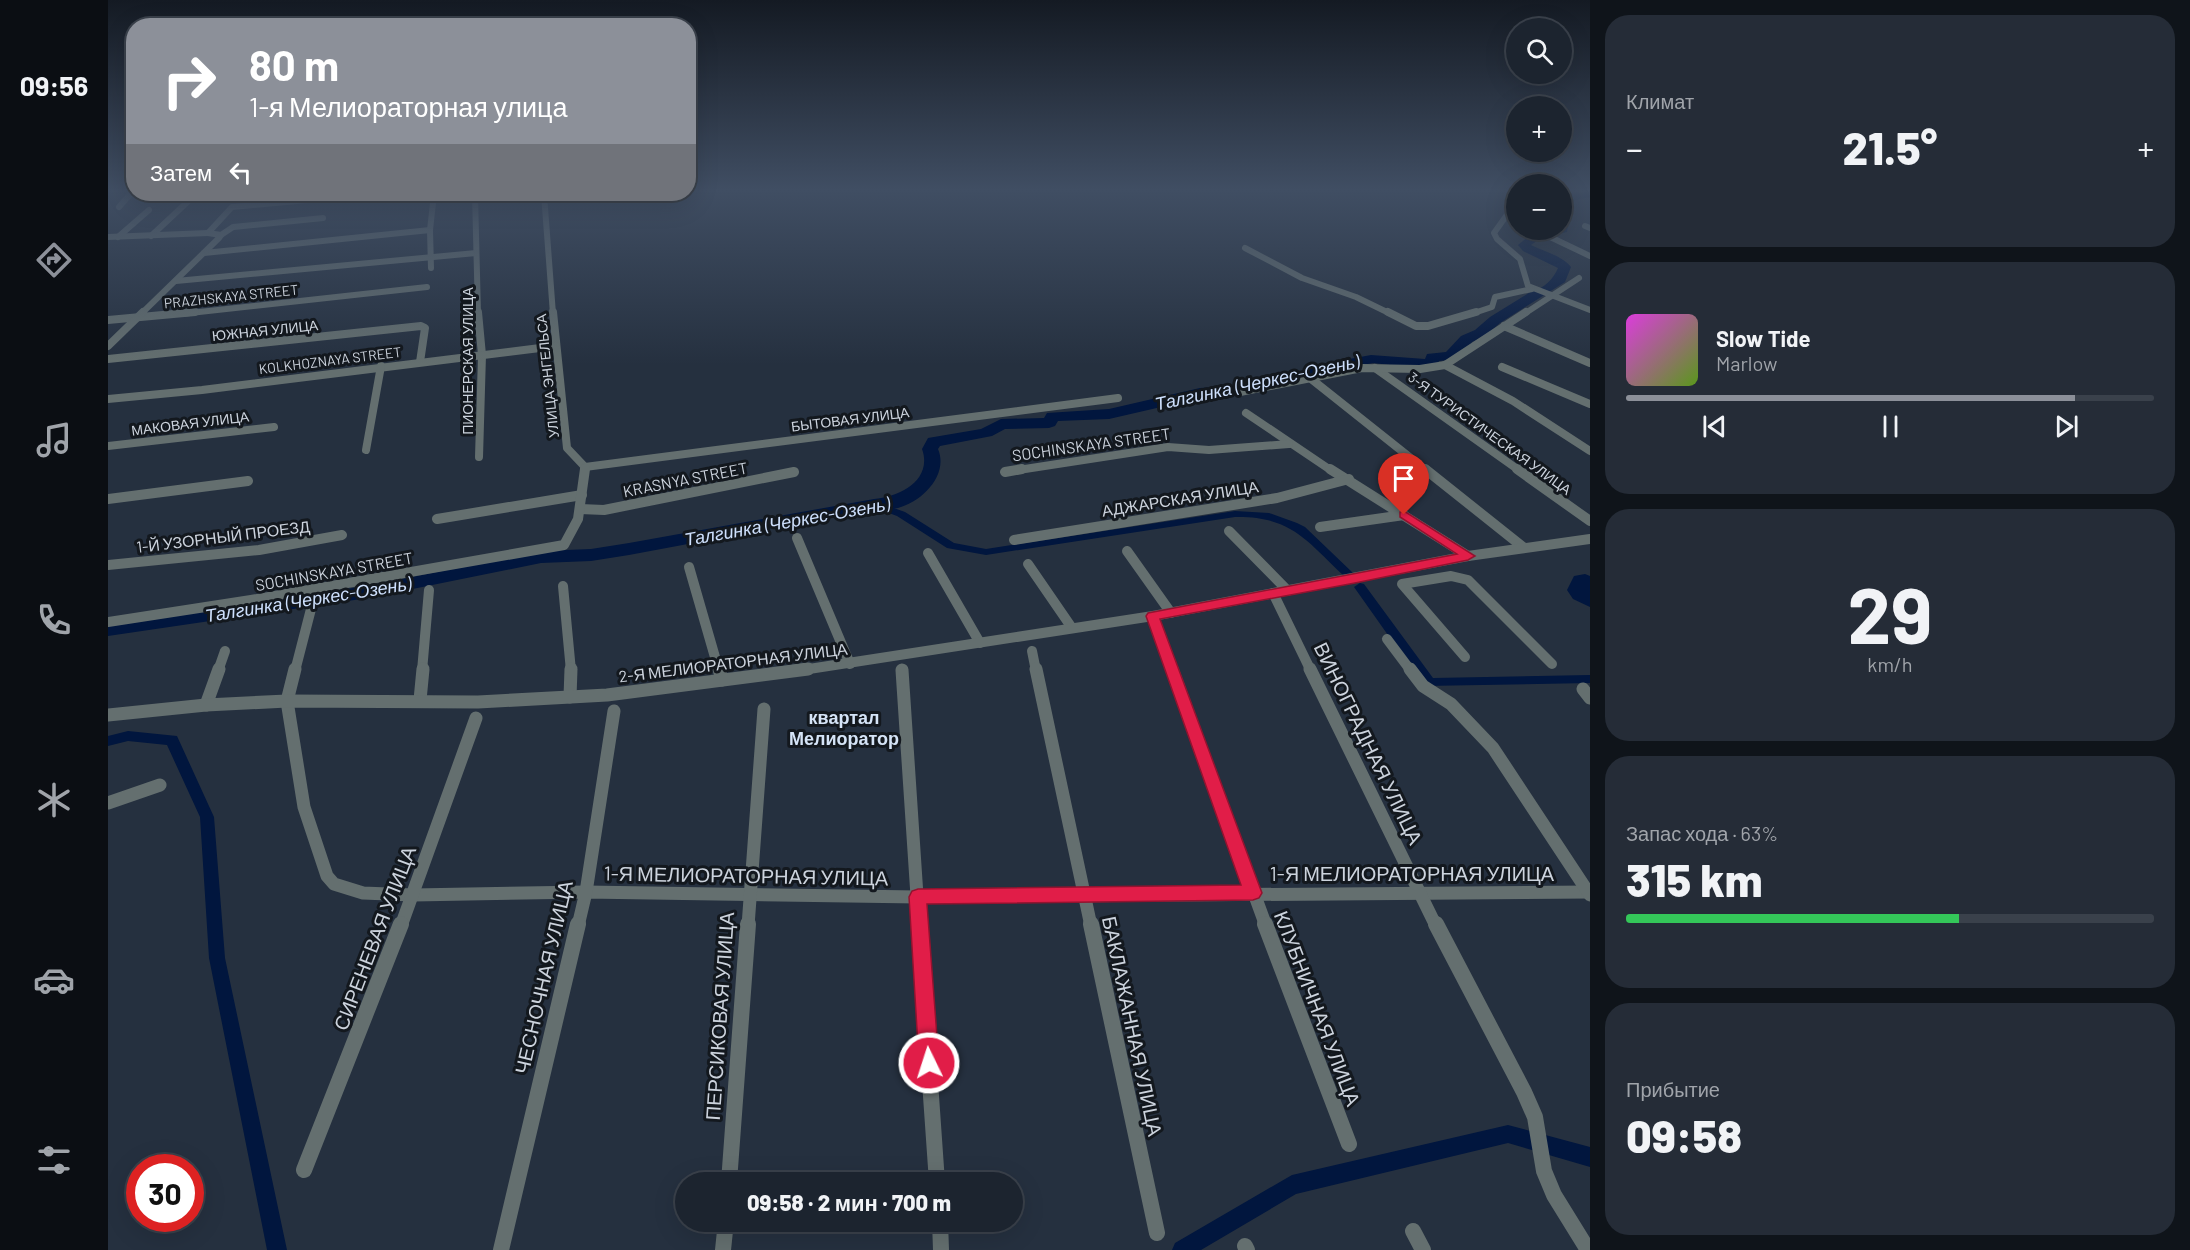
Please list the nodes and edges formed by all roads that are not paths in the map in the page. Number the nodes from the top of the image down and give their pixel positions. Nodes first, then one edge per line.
1 (208, 248) edge
2 (250, 248) edge
3 (431, 248) edge
4 (476, 248) edge
5 (548, 248) edge
6 (1245, 248) dead end
7 (1508, 248) edge
8 (1574, 248) edge
9 (204, 253) junction
10 (476, 253) junction
11 (1590, 256) edge
12 (431, 257) junction
13 (431, 268) dead end
14 (1579, 278) dead end
15 (176, 281) junction
16 (428, 287) dead end
17 (1532, 289) junction
18 (1550, 296) junction
19 (1590, 310) edge
20 (135, 319) junction
21 (108, 320) edge
22 (1504, 326) junction
23 (108, 346) edge
24 (556, 346) junction
25 (482, 355) junction
26 (108, 359) edge
27 (420, 362) junction
28 (1590, 363) edge
29 (1444, 365) junction
30 (381, 366) junction
31 (1502, 367) dead end
32 (1375, 368) junction
33 (1310, 378) junction
34 (1240, 392) dead end
35 (1118, 398) dead end
36 (108, 399) edge
37 (1590, 404) edge
38 (1246, 413) dead end
39 (274, 427) dead end
40 (1289, 444) junction
41 (108, 446) edge
42 (366, 450) dead end
43 (1590, 451) edge
44 (479, 457) dead end
45 (585, 467) junction
46 (795, 472) dead end
47 (1005, 472) dead end
48 (1349, 479) junction
49 (248, 481) dead end
50 (582, 495) junction
51 (108, 499) edge
52 (580, 509) junction
53 (1404, 515) junction
54 (437, 519) dead end
55 (1590, 521) edge
56 (1320, 527) dead end
57 (1229, 531) dead end
58 (342, 535) dead end
59 (797, 538) dead end
60 (1590, 538) edge
61 (1014, 540) dead end
62 (1523, 547) junction
63 (1127, 551) dead end
64 (928, 553) dead end
65 (1468, 556) junction
66 (1028, 564) dead end
67 (108, 565) edge
68 (689, 567) dead end
69 (1391, 572) junction
70 (1402, 584) junction
71 (563, 586) dead end
72 (429, 590) dead end
73 (1288, 591) junction
74 (1273, 593) junction
75 (311, 609) dead end
76 (1171, 613) junction
77 (1153, 616) junction
78 (108, 622) edge
79 (1072, 628) junction
80 (1388, 639) dead end
81 (980, 643) junction
82 (225, 651) dead end
83 (1032, 651) dead end
84 (1465, 657) dead end
85 (850, 664) junction
86 (1552, 664) dead end
87 (902, 670) dead end
88 (722, 680) junction
89 (570, 697) junction
90 (420, 700) junction
91 (287, 701) junction
92 (206, 705) junction
93 (764, 710) dead end
94 (614, 711) dead end
95 (108, 715) edge
96 (476, 717) dead end
97 (160, 785) dead end
98 (108, 803) edge
99 (586, 892) junction
100 (751, 893) junction
101 (1253, 893) junction
102 (1419, 893) junction
103 (1589, 893) edge
104 (413, 895) junction
105 (1085, 896) junction
106 (918, 897) junction
107 (1349, 1144) dead end
108 (304, 1170) dead end
109 (730, 1172) edge
110 (936, 1172) edge
111 (1413, 1231) dead end
112 (725, 1232) edge
113 (941, 1232) edge
114 (1157, 1233) dead end
115 (501, 1250) edge
116 (723, 1250) edge
117 (942, 1250) edge
118 (1423, 1250) edge
119 (1588, 1250) edge

1 - 9 street
2 - 9 street
3 - 12 street
4 - 10 street, ПИОНЕРСКАЯ УЛИЦА
5 - 24 street, УЛИЦА ЭНГЕЛЬСА
6 - 17 street
7 - 17 street
8 - 11 street
9 - 15 street
10 - 12 street
10 - 25 street, ПИОНЕРСКАЯ УЛИЦА
12 - 13 street
12 - 15 street
14 - 18 street
15 - 20 street
16 - 20 street, PRAZHSKAYA STREET
17 - 18 street
18 - 19 street
18 - 22 street
20 - 21 street, PRAZHSKAYA STREET
20 - 23 street
22 - 28 street
22 - 29 street
24 - 25 street, KOLKHOZNAYA STREET
24 - 45 street, УЛИЦА ЭНГЕЛЬСА
25 - 27 street, KOLKHOZNAYA STREET
25 - 44 street, ПИОНЕРСКАЯ УЛИЦА
26 - 27 street, ЮЖНАЯ УЛИЦА
27 - 30 street, KOLKHOZNAYA STREET
29 - 32 street
29 - 43 street
30 - 36 street, KOLKHOZNAYA STREET
30 - 42 street
31 - 37 street
32 - 33 street
32 - 55 street, 3-Я ТУРИСТИЧЕСКАЯ УЛИЦА
33 - 34 street
33 - 62 street
35 - 45 street, БЫТОВАЯ УЛИЦА
38 - 40 street
39 - 41 street, МАКОВАЯ УЛИЦА
40 - 47 street, SOCHINSKAYA STREET
40 - 48 street
45 - 50 street
46 - 52 street, KRASNYA STREET
48 - 53 street
48 - 61 street, АДЖАРСКАЯ УЛИЦА
49 - 51 street
50 - 52 street
50 - 54 street
52 - 78 street, SOCHINSKAYA STREET
53 - 56 street
53 - 65 street
57 - 73 street
58 - 67 street, 1-Й УЗОРНЫЙ ПРОЕЗД
59 - 85 street
60 - 62 street, 2-Я МЕЛИОРАТОРНАЯ УЛИЦА
62 - 65 street, 2-Я МЕЛИОРАТОРНАЯ УЛИЦА
63 - 76 street
64 - 81 street
65 - 69 street, 2-Я МЕЛИОРАТОРНАЯ УЛИЦА
66 - 79 street
68 - 88 street
69 - 70 street
69 - 73 street, 2-Я МЕЛИОРАТОРНАЯ УЛИЦА
70 - 84 street
70 - 86 street
71 - 89 street
72 - 90 street
73 - 74 street, 2-Я МЕЛИОРАТОРНАЯ УЛИЦА
74 - 76 street, 2-Я МЕЛИОРАТОРНАЯ УЛИЦА
74 - 102 street, ВИНОГРАДНАЯ УЛИЦА
75 - 91 street, 1-Я МЕЛИОРАТОРНАЯ УЛИЦА
76 - 77 street, 2-Я МЕЛИОРАТОРНАЯ УЛИЦА
77 - 79 street, 2-Я МЕЛИОРАТОРНАЯ УЛИЦА
77 - 101 street, КЛУБНИЧНАЯ УЛИЦА
79 - 81 street, 2-Я МЕЛИОРАТОРНАЯ УЛИЦА
80 - 103 street
81 - 85 street, 2-Я МЕЛИОРАТОРНАЯ УЛИЦА
82 - 92 street
83 - 105 street, БАКЛАЖАННАЯ УЛИЦА
85 - 88 street, 2-Я МЕЛИОРАТОРНАЯ УЛИЦА
87 - 106 street
88 - 89 street, 2-Я МЕЛИОРАТОРНАЯ УЛИЦА
89 - 90 street, 2-Я МЕЛИОРАТОРНАЯ УЛИЦА
90 - 91 street, 2-Я МЕЛИОРАТОРНАЯ УЛИЦА
91 - 92 street, 2-Я МЕЛИОРАТОРНАЯ УЛИЦА
91 - 104 street, 1-Я МЕЛИОРАТОРНАЯ УЛИЦА
92 - 95 street, 2-Я МЕЛИОРАТОРНАЯ УЛИЦА
93 - 100 street, ПЕРСИКОВАЯ УЛИЦА
94 - 99 street, ЧЕСНОЧНАЯ УЛИЦА
96 - 104 street, СИРЕНЕВАЯ УЛИЦА
97 - 98 street
99 - 100 street, 1-Я МЕЛИОРАТОРНАЯ УЛИЦА
99 - 104 street, 1-Я МЕЛИОРАТОРНАЯ УЛИЦА
99 - 115 street, ЧЕСНОЧНАЯ УЛИЦА
100 - 106 street, 1-Я МЕЛИОРАТОРНАЯ УЛИЦА
100 - 109 street, ПЕРСИКОВАЯ УЛИЦА
101 - 102 street, 1-Я МЕЛИОРАТОРНАЯ УЛИЦА
101 - 105 street, 1-Я МЕЛИОРАТОРНАЯ УЛИЦА
101 - 107 street, КЛУБНИЧНАЯ УЛИЦА
102 - 103 street, 1-Я МЕЛИОРАТОРНАЯ УЛИЦА
102 - 119 street, ВИНОГРАДНАЯ УЛИЦА
104 - 108 street, СИРЕНЕВАЯ УЛИЦА
105 - 106 street, 1-Я МЕЛИОРАТОРНАЯ УЛИЦА
105 - 114 street, БАКЛАЖАННАЯ УЛИЦА
106 - 110 street
111 - 118 street
112 - 116 street
113 - 117 street

